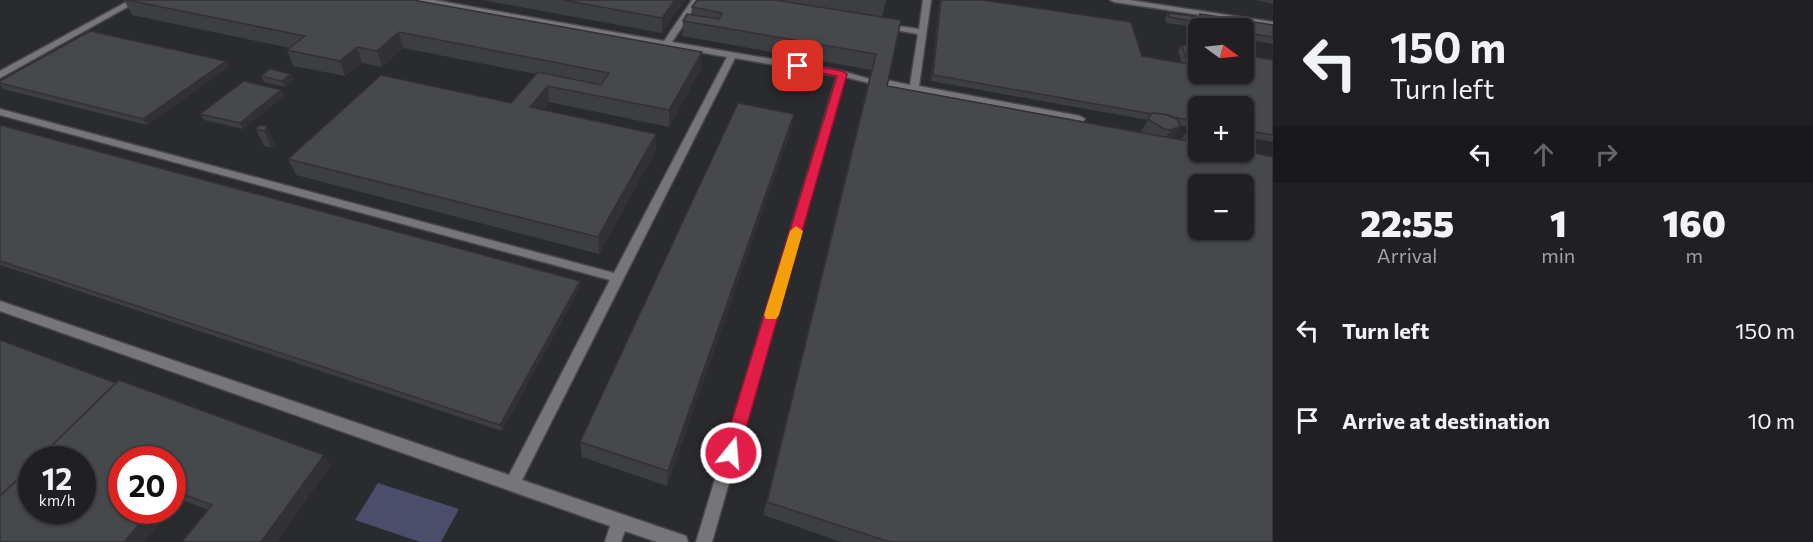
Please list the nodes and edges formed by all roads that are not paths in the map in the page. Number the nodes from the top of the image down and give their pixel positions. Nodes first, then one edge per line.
1 (136, 0) edge
2 (421, 0) edge
3 (696, 0) edge
4 (927, 0) edge
5 (1114, 0) edge
6 (1273, 24) edge
7 (875, 25) edge
8 (922, 32) junction
9 (667, 43) junction
10 (732, 55) junction
11 (842, 74) junction
12 (0, 75) edge
13 (869, 80) edge
14 (886, 83) edge
15 (914, 88) junction
16 (0, 112) edge
17 (1080, 119) edge
18 (618, 278) junction
19 (0, 306) edge
20 (512, 484) junction
21 (620, 521) junction
22 (613, 542) edge
23 (680, 542) edge
24 (704, 542) edge

1 - 12 lane
2 - 9 lane
3 - 9 lane
4 - 8 lane
5 - 6 lane
7 - 8 lane
8 - 15 lane
9 - 10 lane
10 - 11 lane
10 - 18 lane
11 - 13 lane
11 - 24 lane
14 - 15 lane
15 - 17 lane
16 - 18 lane
18 - 20 lane
19 - 20 lane
20 - 21 lane
21 - 22 lane
21 - 23 lane

